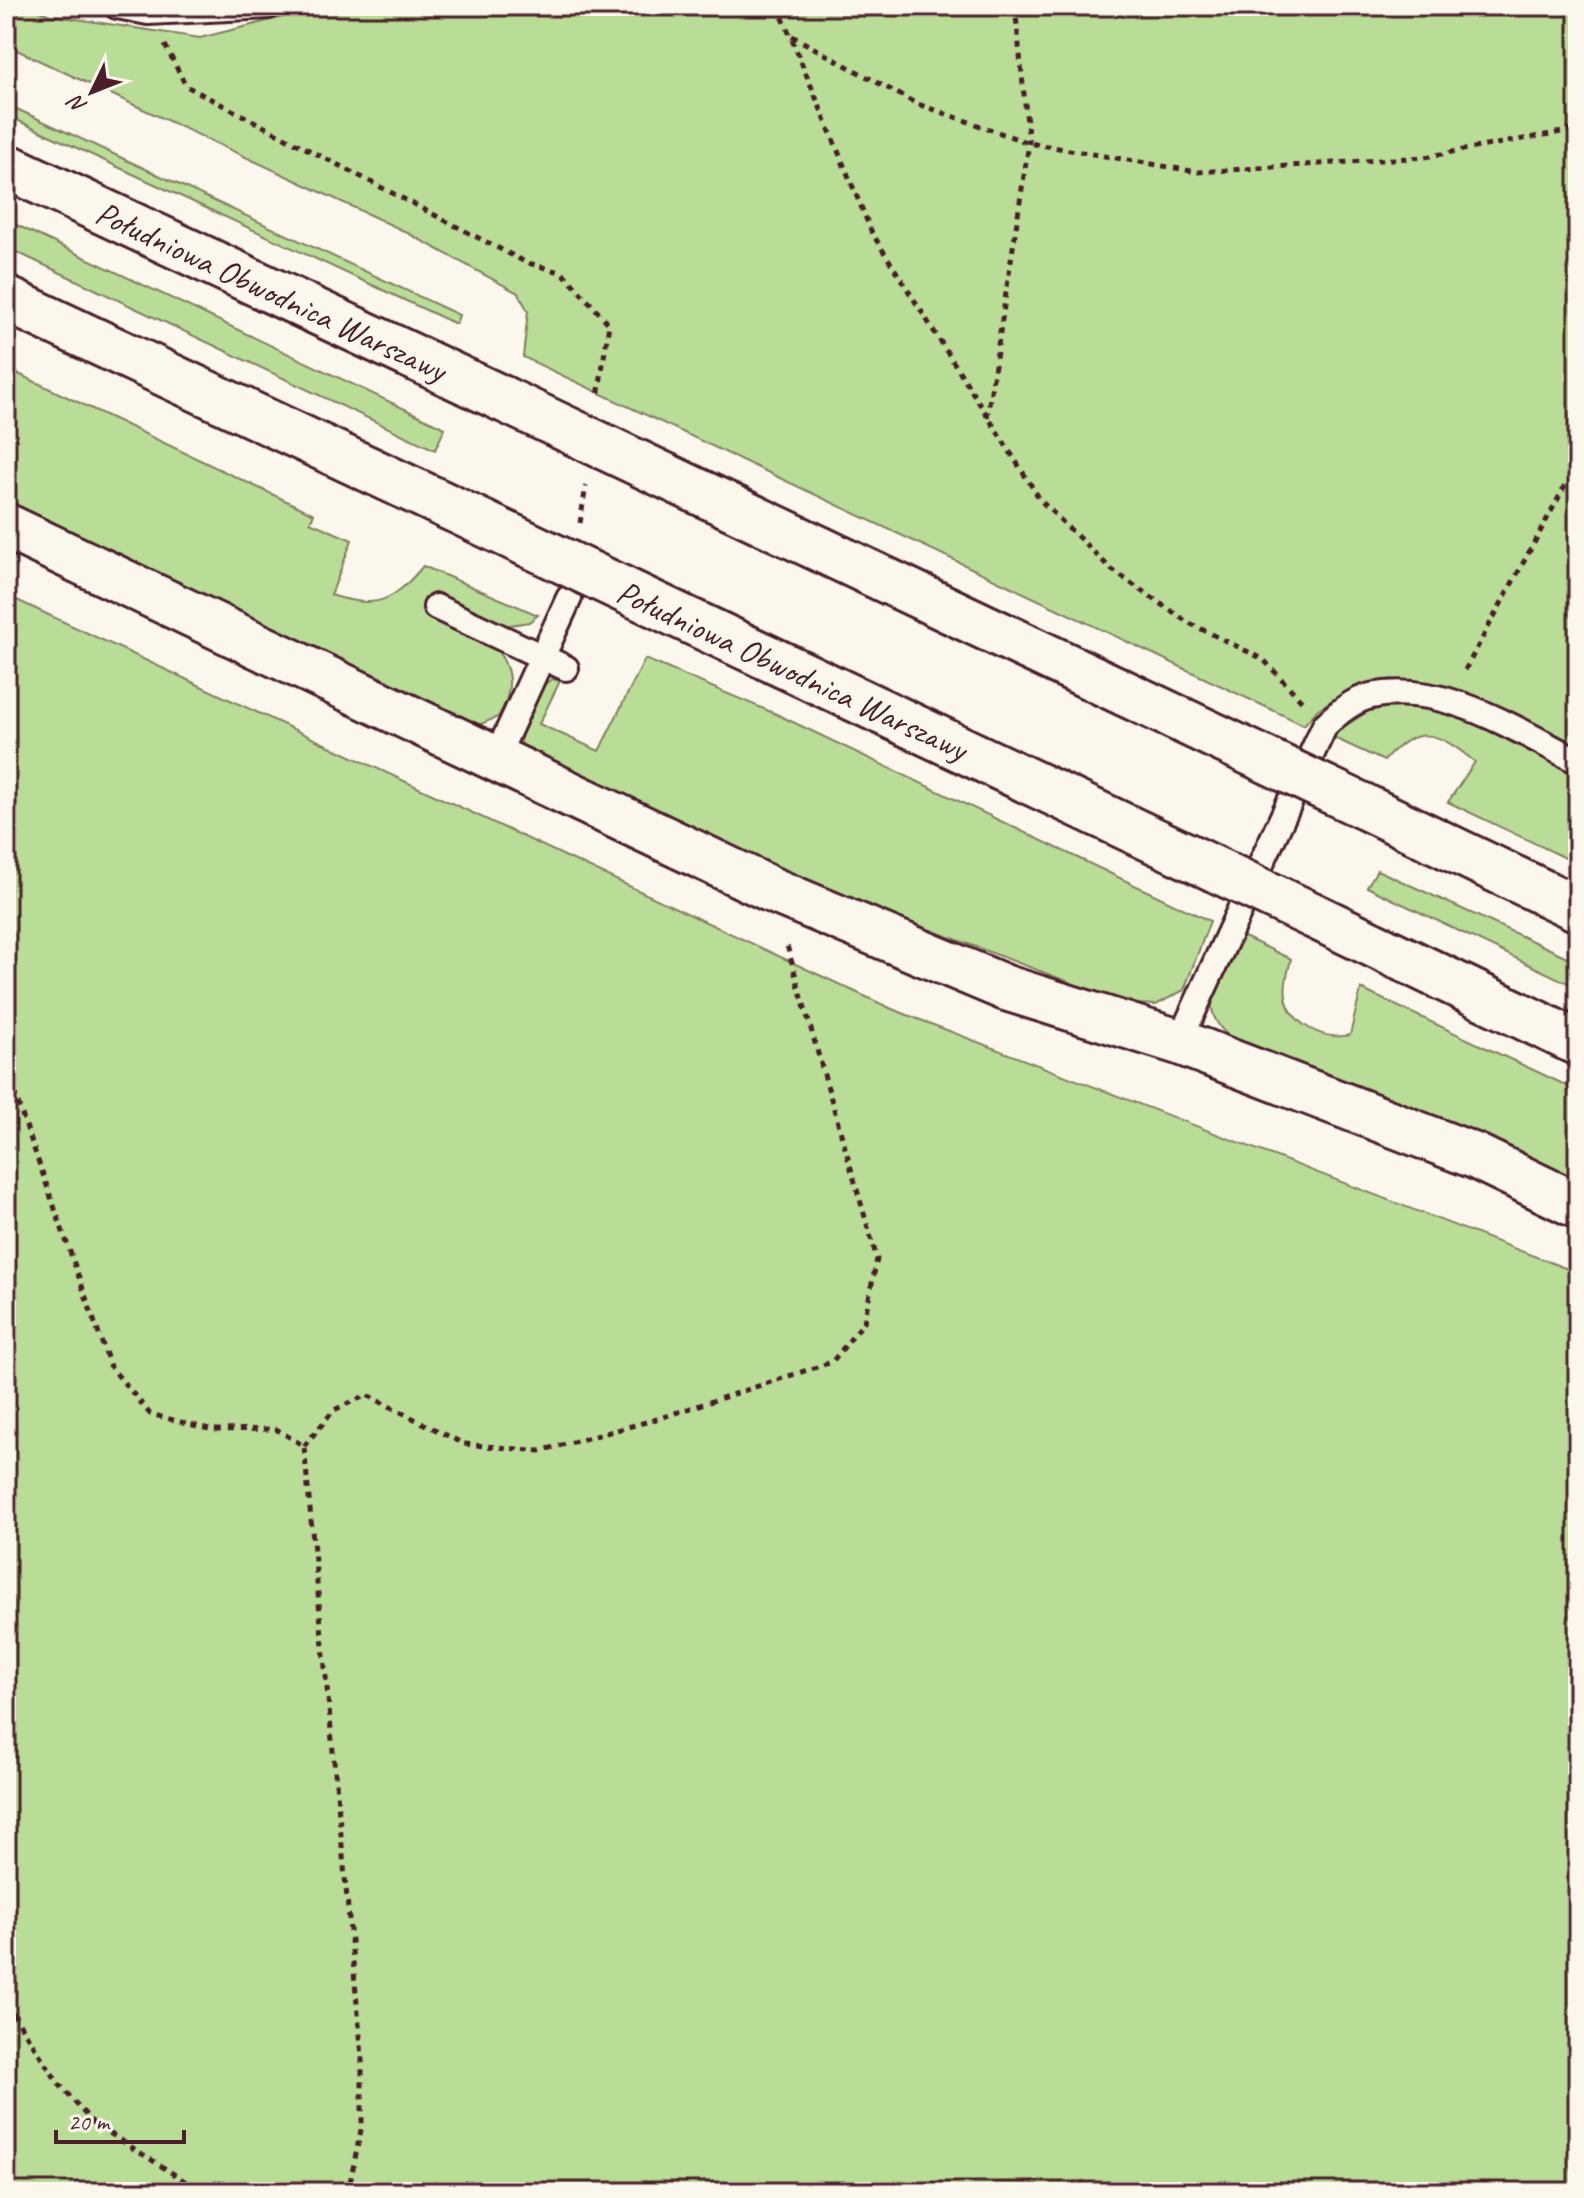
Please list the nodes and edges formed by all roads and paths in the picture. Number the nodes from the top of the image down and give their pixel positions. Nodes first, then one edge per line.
1 (117, 6) edge
2 (269, 6) edge
3 (778, 6) edge
4 (1015, 6) edge
5 (148, 12) junction
6 (791, 35) junction
7 (1578, 129) edge
8 (1029, 143) junction
9 (6, 166) edge
10 (6, 299) edge
11 (598, 400) dead end
12 (987, 417) junction
13 (1578, 462) edge
14 (587, 476) dead end
15 (6, 526) edge
16 (569, 598) joint
17 (436, 607) dead end
18 (542, 657) junction
19 (566, 668) dead end
20 (1450, 699) junction
21 (1325, 725) junction
22 (495, 760) junction
23 (1578, 761) edge
24 (770, 889) junction
25 (1578, 909) edge
26 (1179, 1042) junction
27 (1578, 1043) edge
28 (6, 1069) edge
29 (1578, 1206) edge
30 (304, 1446) junction
31 (6, 2003) edge
32 (202, 2192) edge
33 (348, 2192) edge

1 - 5 lane
2 - 5 lane
3 - 6 path
4 - 8 path
5 - 11 path
6 - 8 path
6 - 12 path
7 - 8 path
8 - 12 path
9 - 25 main road, Południowa Obwodnica Warszawy, bridge
10 - 27 main road, Południowa Obwodnica Warszawy, bridge
12 - 21 path
13 - 20 path
14 - 16 path
15 - 22 main road
16 - 18 lane
17 - 18 lane
18 - 19 lane
18 - 22 lane
20 - 21 lane
20 - 23 lane
21 - 26 lane
22 - 24 main road
24 - 26 main road
24 - 30 path
26 - 29 main road
28 - 30 path
30 - 33 path
31 - 32 path

